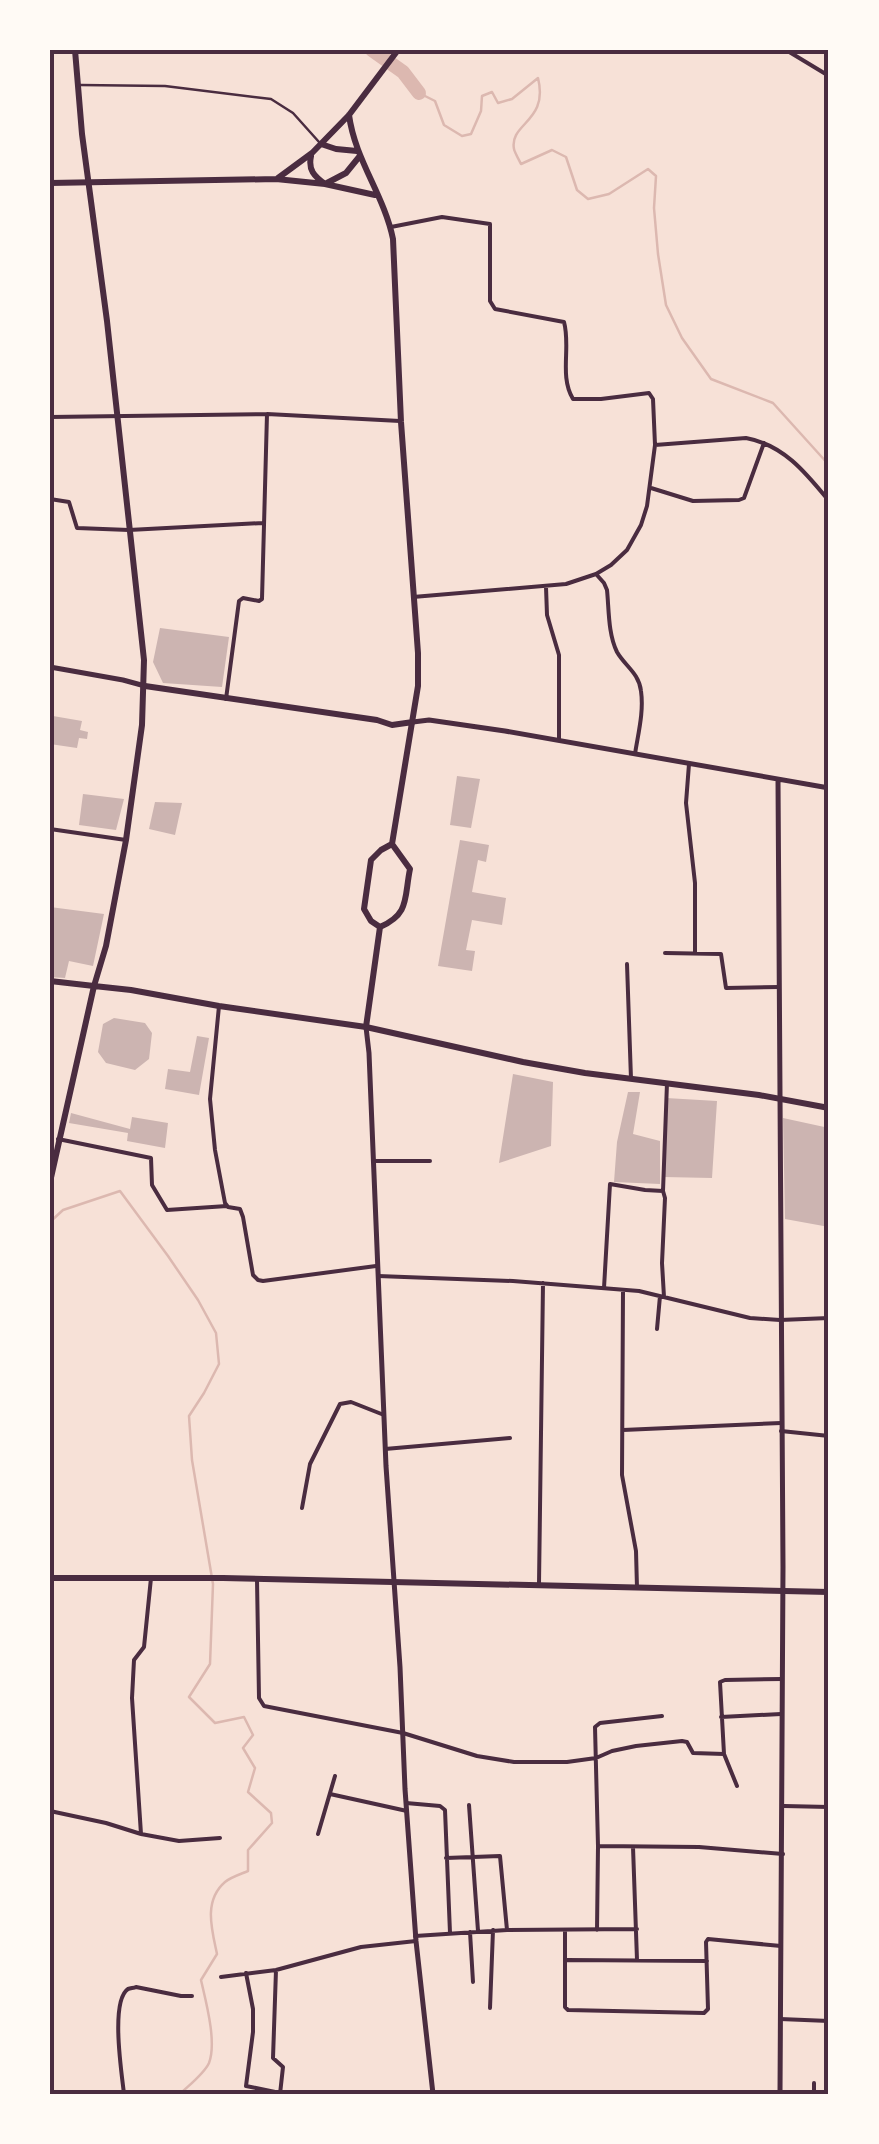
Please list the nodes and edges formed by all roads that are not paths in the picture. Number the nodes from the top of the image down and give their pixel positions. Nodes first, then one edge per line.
1 (75, 50) edge
2 (398, 50) edge
3 (786, 50) edge
4 (829, 76) edge
5 (78, 85) junction
6 (349, 115) junction
7 (320, 144) junction
8 (312, 154) junction
9 (358, 154) junction
10 (276, 179) junction
11 (50, 183) edge
12 (89, 183) junction
13 (325, 184) junction
14 (377, 196) junction
15 (391, 227) junction
16 (267, 414) junction
17 (50, 417) edge
18 (118, 417) junction
19 (401, 422) junction
20 (764, 443) junction
21 (656, 445) junction
22 (650, 488) junction
23 (50, 500) edge
24 (829, 501) edge
25 (263, 523) junction
26 (129, 530) junction
27 (596, 574) junction
28 (546, 587) junction
29 (413, 597) junction
30 (50, 667) edge
31 (145, 686) junction
32 (226, 699) junction
33 (412, 722) junction
34 (559, 740) junction
35 (635, 754) junction
36 (688, 764) junction
37 (778, 780) junction
38 (829, 788) edge
39 (50, 829) edge
40 (126, 840) junction
41 (392, 844) junction
42 (380, 927) junction
43 (666, 954) dead end
44 (695, 954) junction
45 (627, 964) dead end
46 (50, 980) edge
47 (94, 986) junction
48 (779, 987) junction
49 (218, 1006) junction
50 (366, 1027) junction
51 (631, 1079) junction
52 (667, 1084) junction
53 (779, 1100) junction
54 (829, 1108) edge
55 (58, 1139) junction
56 (374, 1160) junction
57 (430, 1161) dead end
58 (50, 1182) edge
59 (663, 1191) junction
60 (226, 1206) junction
61 (378, 1266) junction
62 (378, 1276) junction
63 (543, 1283) junction
64 (604, 1288) junction
65 (623, 1290) junction
66 (662, 1296) junction
67 (829, 1318) edge
68 (780, 1320) junction
69 (657, 1330) dead end
70 (384, 1414) junction
71 (781, 1427) junction
72 (623, 1430) junction
73 (829, 1436) edge
74 (510, 1438) dead end
75 (385, 1449) junction
76 (302, 1508) dead end
77 (50, 1578) edge
78 (151, 1578) junction
79 (257, 1579) junction
80 (394, 1582) junction
81 (538, 1586) junction
82 (637, 1588) junction
83 (782, 1591) junction
84 (829, 1592) edge
85 (782, 1680) junction
86 (782, 1714) junction
87 (662, 1716) dead end
88 (721, 1716) junction
89 (402, 1733) junction
90 (724, 1754) junction
91 (596, 1758) junction
92 (334, 1776) dead end
93 (738, 1786) dead end
94 (330, 1794) junction
95 (470, 1805) dead end
96 (783, 1806) junction
97 (406, 1807) junction
98 (829, 1807) edge
99 (50, 1812) edge
100 (141, 1834) junction
101 (318, 1834) dead end
102 (220, 1838) dead end
103 (598, 1846) junction
104 (633, 1847) junction
105 (782, 1854) junction
106 (473, 1856) junction
107 (446, 1858) junction
108 (637, 1929) junction
109 (494, 1930) junction
110 (506, 1930) junction
111 (565, 1930) junction
112 (596, 1930) junction
113 (470, 1932) junction
114 (478, 1932) junction
115 (450, 1934) junction
116 (415, 1938) junction
117 (781, 1946) junction
118 (565, 1960) junction
119 (637, 1960) junction
120 (707, 1960) junction
121 (276, 1970) junction
122 (246, 1974) junction
123 (220, 1977) dead end
124 (473, 1982) dead end
125 (192, 1996) dead end
126 (490, 2008) dead end
127 (780, 2019) junction
128 (829, 2021) edge
129 (814, 2082) dead end
130 (124, 2094) edge
131 (280, 2094) edge
132 (433, 2094) edge
133 (780, 2094) edge
134 (814, 2094) edge

1 - 5 main road
2 - 6 main road
3 - 4 street
5 - 7 lane
5 - 12 main road
6 - 7 main road
6 - 9 main road
7 - 8 main road
7 - 9 main road
8 - 10 main road
8 - 13 main road
9 - 13 main road
9 - 14 main road
10 - 12 main road
10 - 13 main road
11 - 12 main road
12 - 18 main road
13 - 14 main road
14 - 15 main road
15 - 19 main road
15 - 21 street
16 - 18 street
16 - 19 street
16 - 25 street
17 - 18 street
18 - 26 main road
19 - 29 main road
20 - 21 street
20 - 22 street
20 - 24 street
21 - 22 street
22 - 27 street
23 - 26 street
25 - 26 street
25 - 32 street
26 - 31 main road
27 - 28 street
27 - 35 street
28 - 29 street
28 - 34 street
29 - 33 main road
30 - 31 street
31 - 32 main road
31 - 40 main road
32 - 33 main road
33 - 34 street
33 - 41 main road
34 - 35 street
35 - 36 street
36 - 37 street
36 - 44 street
37 - 38 street
37 - 48 street
39 - 40 street
40 - 47 main road
41 - 42 main road
41 - 42 main road
42 - 50 main road
43 - 44 street
44 - 48 street
45 - 51 street
46 - 47 main road
47 - 49 main road
47 - 55 main road
48 - 53 street
49 - 50 main road
49 - 60 street
50 - 51 main road
50 - 56 street
51 - 52 main road
52 - 53 main road
52 - 59 street
53 - 54 main road
53 - 68 street
55 - 58 main road
55 - 60 street
56 - 57 street
56 - 61 street
59 - 64 street
59 - 66 street
60 - 61 street
61 - 62 street
62 - 63 street
62 - 70 street
63 - 64 street
63 - 81 street
64 - 65 street
65 - 66 street
65 - 72 street
66 - 68 street
66 - 69 street
67 - 68 street
68 - 71 street
70 - 75 street
70 - 76 street
71 - 72 street
71 - 73 street
71 - 83 street
72 - 82 street
74 - 75 street
75 - 80 street
77 - 78 main road
78 - 79 main road
78 - 100 street
79 - 80 main road
79 - 89 street
80 - 81 main road
80 - 89 street
81 - 82 main road
82 - 83 main road
83 - 84 main road
83 - 85 street
85 - 86 street
85 - 88 street
86 - 88 street
86 - 96 street
87 - 91 street
88 - 90 street
89 - 91 street
89 - 97 street
90 - 91 street
90 - 93 street
91 - 103 street
92 - 94 street
94 - 97 street
94 - 101 street
95 - 106 street
96 - 98 street
96 - 105 street
97 - 107 street
97 - 116 street
99 - 100 street
100 - 102 street
103 - 104 street
103 - 112 street
104 - 105 street
104 - 108 street
105 - 117 street
106 - 107 street
106 - 110 street
106 - 114 street
107 - 115 street
108 - 112 street
108 - 119 street
109 - 110 street
109 - 114 street
109 - 126 street
110 - 111 street
111 - 112 street
111 - 118 street
113 - 114 street
113 - 115 street
113 - 124 street
115 - 116 street
116 - 121 street
116 - 132 street
117 - 120 street
117 - 127 street
118 - 119 street
118 - 120 street
119 - 120 street
121 - 122 street
121 - 131 street
122 - 123 street
122 - 131 street
125 - 130 street
127 - 128 street
127 - 133 street
129 - 134 street

